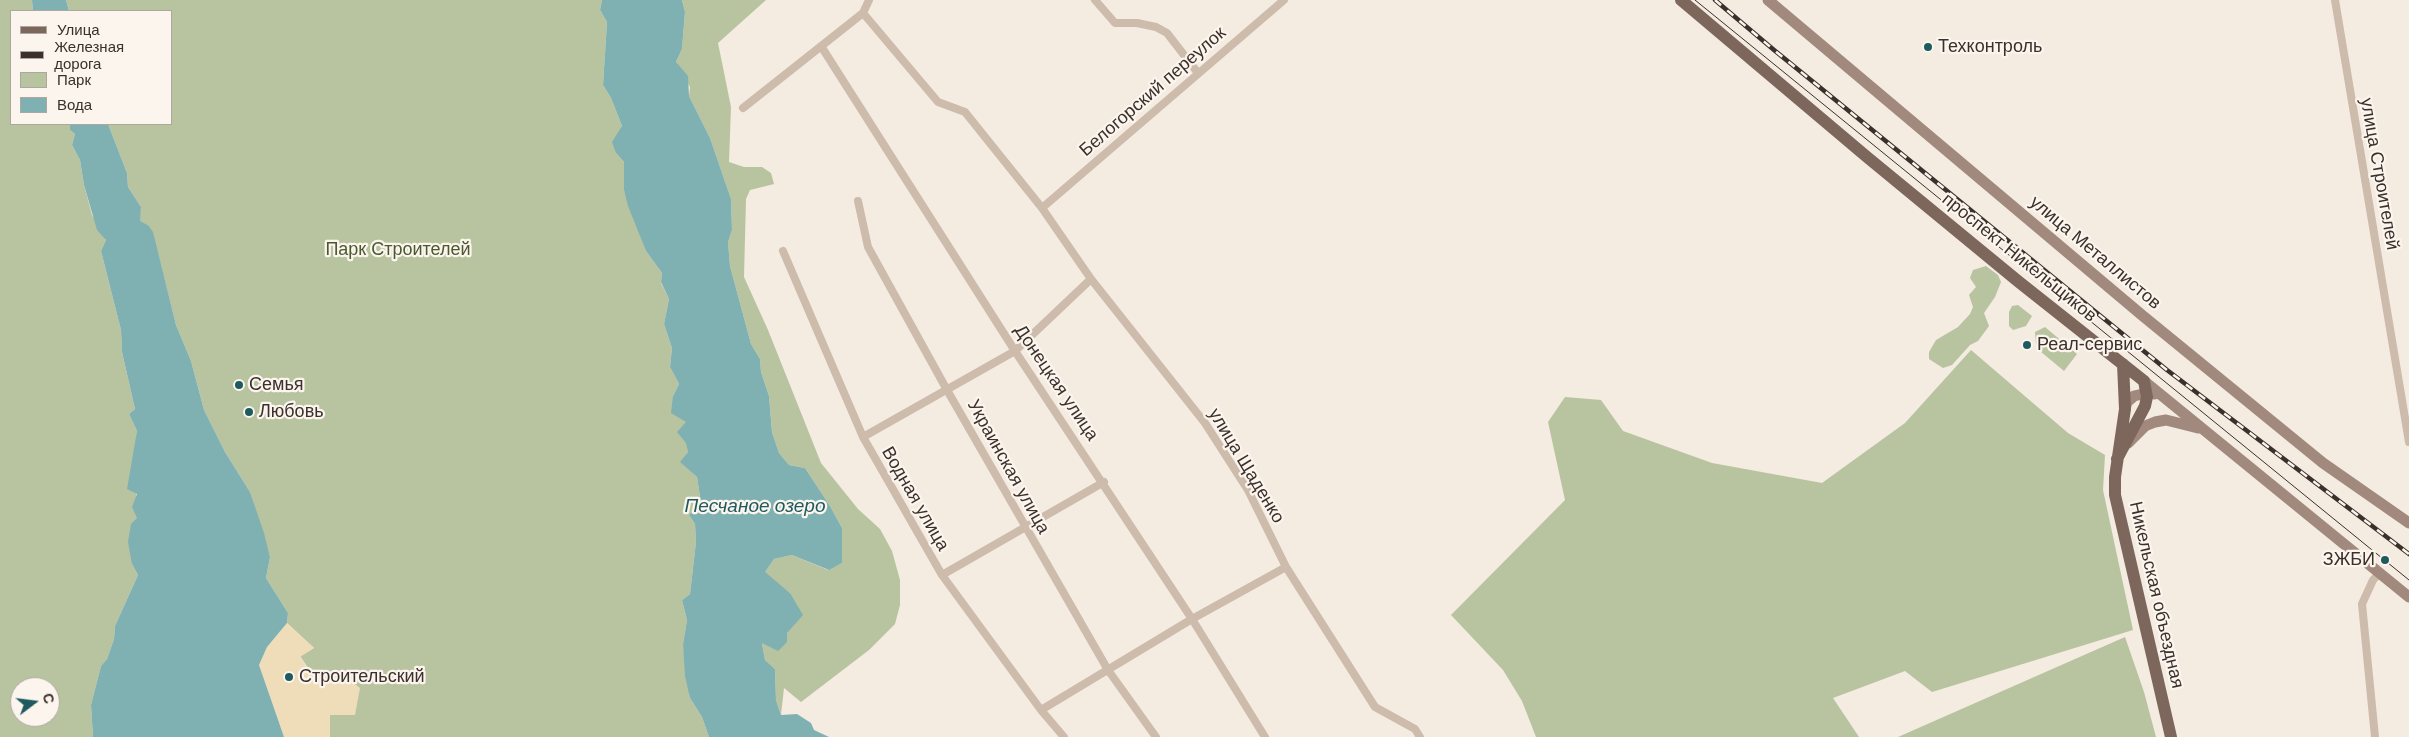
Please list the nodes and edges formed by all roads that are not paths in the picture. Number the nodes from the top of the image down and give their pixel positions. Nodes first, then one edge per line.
1 (868, 0) edge
2 (1095, 0) edge
3 (1284, 0) edge
4 (1681, 0) edge
5 (1768, 0) edge
6 (2335, 0) edge
7 (863, 13) junction
8 (821, 46) junction
9 (1198, 73) junction
10 (743, 108) dead end
11 (858, 201) dead end
12 (1042, 208) junction
13 (783, 251) dead end
14 (1091, 279) junction
15 (1015, 350) junction
16 (2123, 364) junction
17 (2145, 387) junction
18 (947, 390) junction
19 (2125, 409) junction
20 (2204, 430) junction
21 (862, 437) junction
22 (2409, 442) edge
23 (2119, 455) junction
24 (1104, 482) junction
25 (2409, 523) edge
26 (1024, 527) junction
27 (1286, 567) junction
28 (2380, 573) junction
29 (942, 574) junction
30 (2409, 597) edge
31 (1192, 619) junction
32 (1108, 670) junction
33 (1040, 710) junction
34 (1064, 737) edge
35 (1156, 737) edge
36 (1265, 737) edge
37 (1420, 737) edge
38 (2171, 737) edge
39 (2376, 737) edge

1 - 7 street
2 - 9 street
3 - 9 street, Белогорский переулок
4 - 16 main road, проспект Никельщиков
5 - 25 main road, улица Металлистов
6 - 22 street, улица Строителей
7 - 8 street
7 - 12 street, улица Щаденко
8 - 10 street
8 - 15 street, Донецкая улица
9 - 12 street, Белогорский переулок
11 - 18 street, Украинская улица
12 - 14 street, улица Щаденко
13 - 21 street, Водная улица
14 - 15 street
14 - 27 street, улица Щаденко
15 - 18 street
15 - 24 street, Донецкая улица
16 - 17 main road, проспект Никельщиков
16 - 19 main road, Никельская объездная
17 - 19 main road
17 - 20 main road, проспект Никельщиков
17 - 23 main road
18 - 21 street
18 - 26 street, Украинская улица
19 - 23 main road, Никельская объездная
20 - 23 main road
20 - 28 main road, проспект Никельщиков
21 - 29 street, Водная улица
23 - 38 main road, Никельская объездная
24 - 26 street
24 - 31 street, Донецкая улица
26 - 29 street
26 - 32 street, Украинская улица
27 - 31 street
27 - 37 street, улица Щаденко
28 - 30 main road, проспект Никельщиков
28 - 39 street
29 - 33 street, Водная улица
31 - 32 street
31 - 36 street, Донецкая улица
32 - 33 street
32 - 35 street, Украинская улица
33 - 34 street, Водная улица

